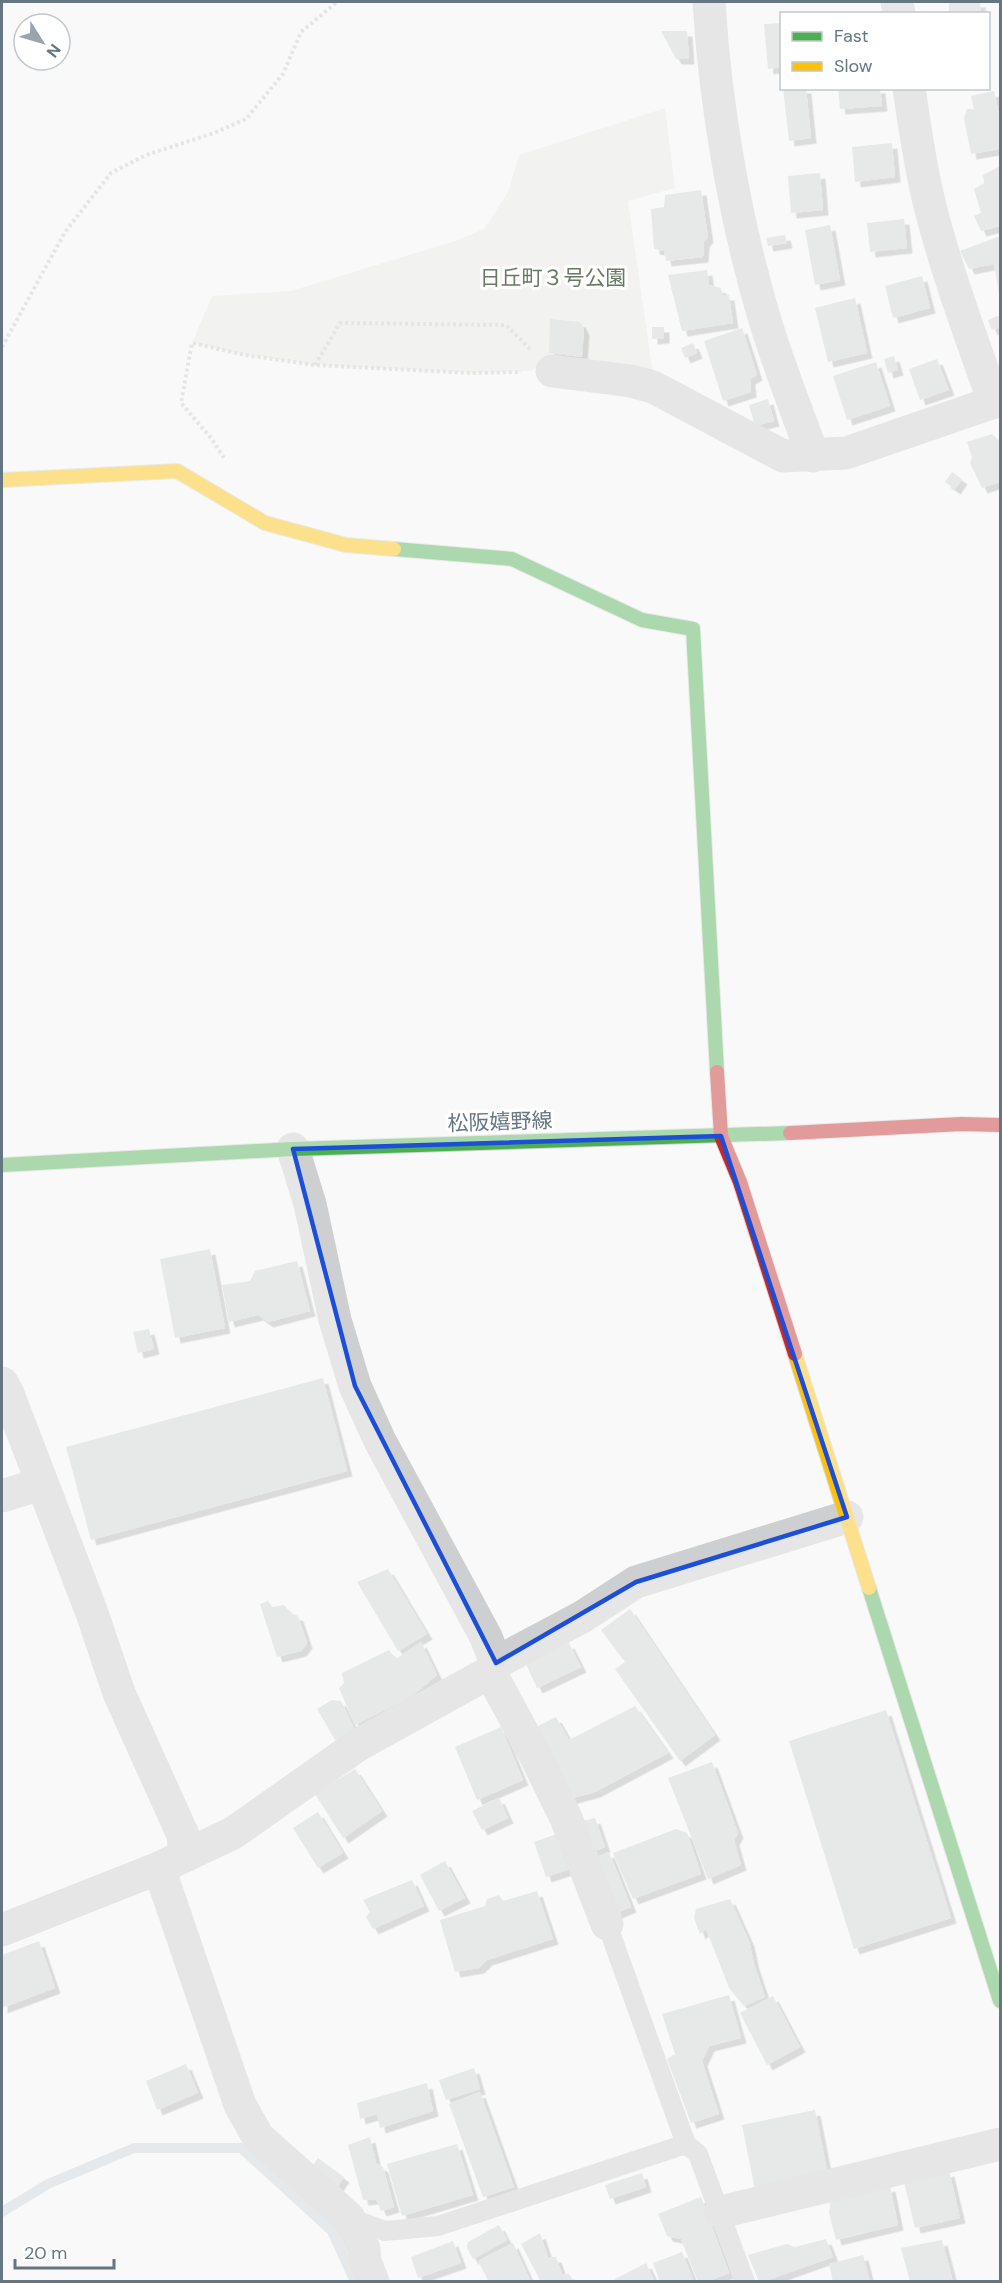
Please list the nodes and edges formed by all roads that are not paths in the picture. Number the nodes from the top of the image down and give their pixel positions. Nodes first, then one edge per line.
1 (709, 2) edge
2 (909, 90) edge
3 (552, 371) road end
4 (997, 401) edge
5 (813, 456) junction
6 (2, 480) edge
7 (1000, 1125) edge
8 (721, 1136) junction
9 (293, 1149) junction
10 (2, 1165) edge
11 (2, 1383) edge
12 (41, 1484) junction
13 (2, 1496) edge
14 (847, 1517) junction
15 (493, 1667) junction
16 (172, 1862) junction
17 (607, 1924) joint
18 (2, 1930) edge
19 (1000, 2001) edge
20 (686, 2144) junction
21 (1000, 2144) edge
22 (721, 2212) junction
23 (349, 2218) junction
24 (373, 2282) edge
25 (745, 2282) edge

1 - 5 street
2 - 4 street
3 - 5 street
4 - 5 street
6 - 8 street
7 - 8 street, 松阪嬉野線
8 - 9 street, 松阪嬉野線
8 - 14 street
9 - 10 street, 松阪嬉野線
9 - 15 street
11 - 12 street
12 - 13 street
12 - 16 street
14 - 15 street
14 - 19 street
15 - 16 street
15 - 17 street
16 - 18 street
16 - 23 street
17 - 20 lane
20 - 22 lane
20 - 23 lane
21 - 22 street
22 - 25 lane
23 - 24 street

